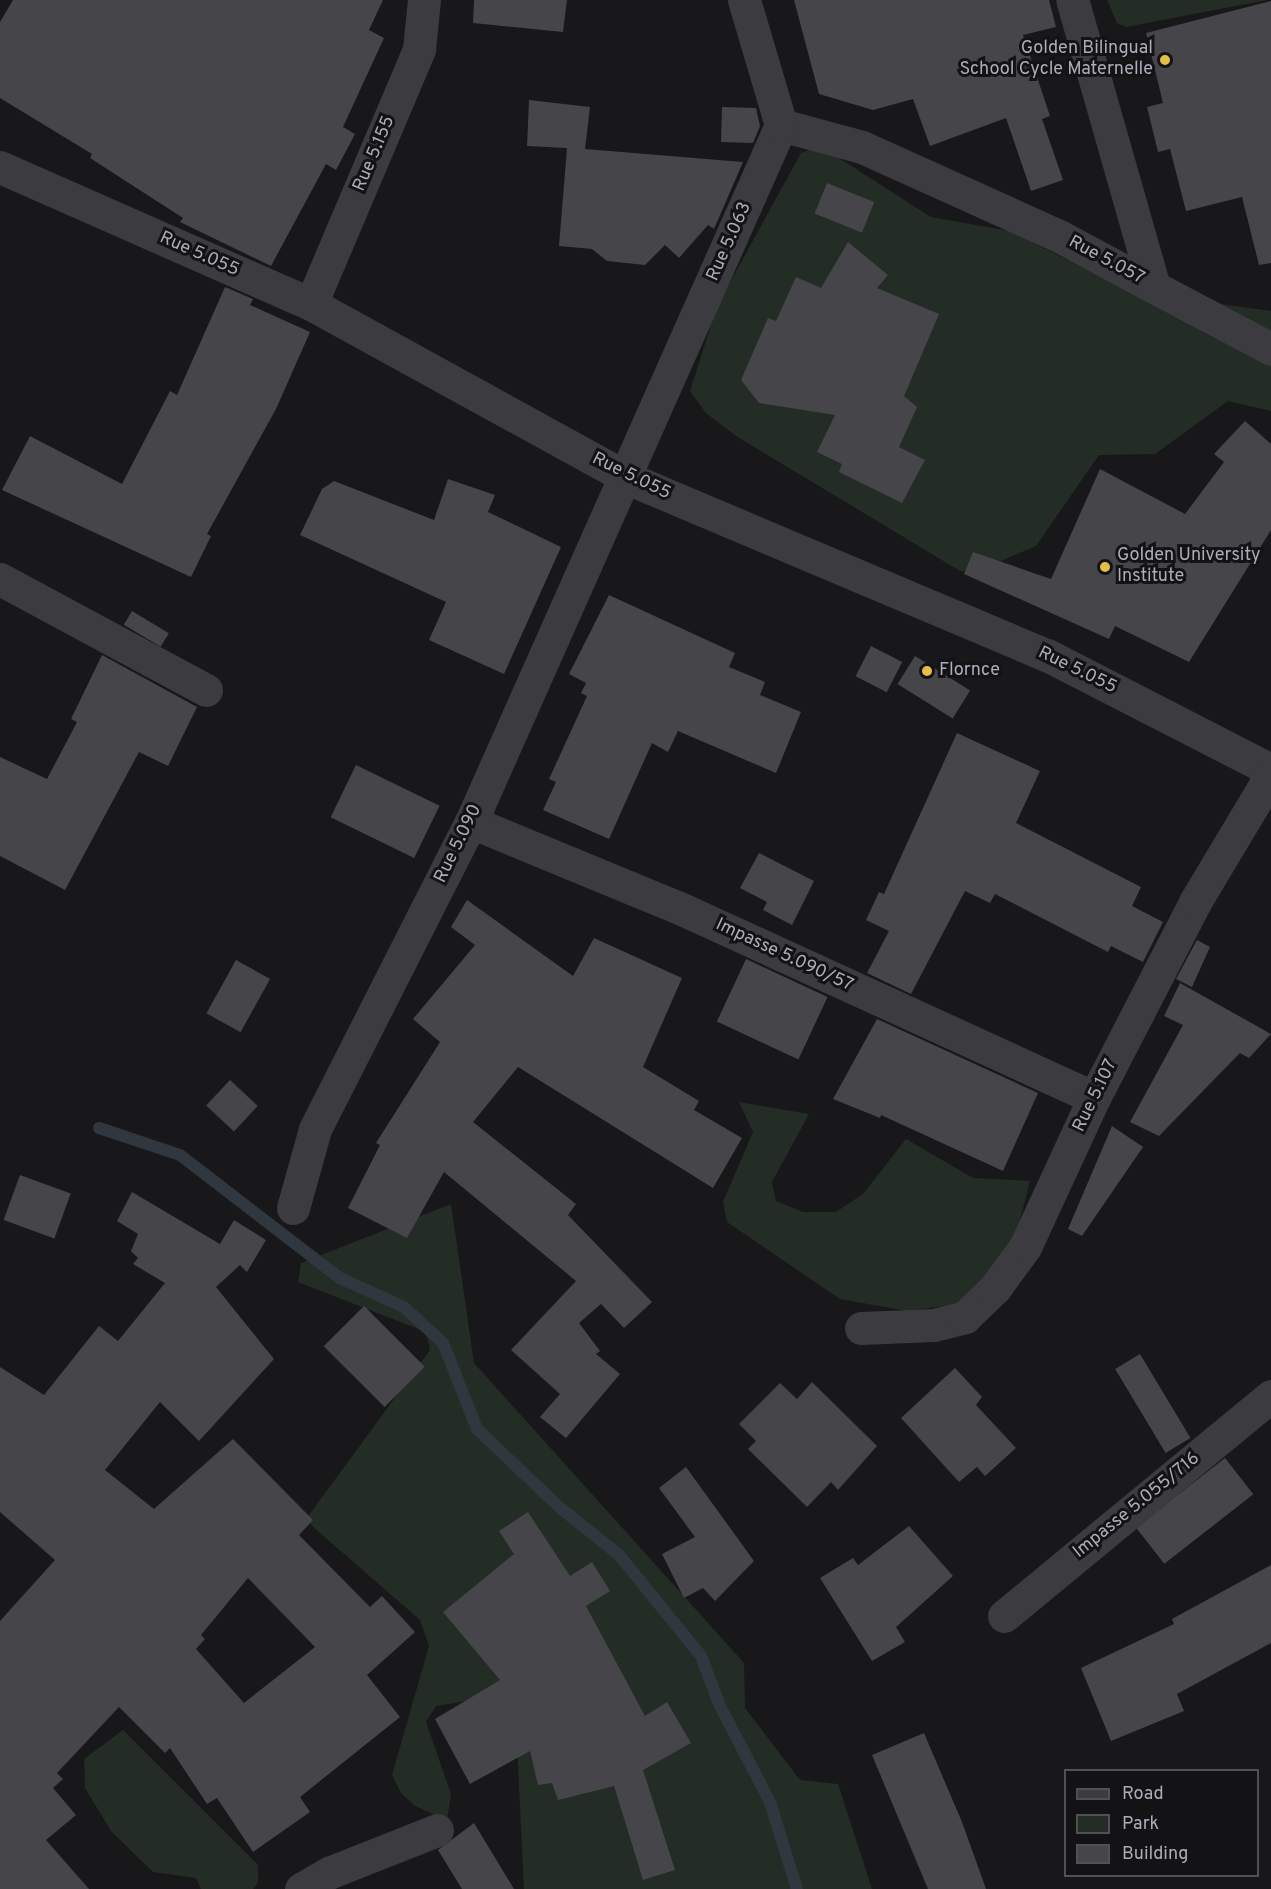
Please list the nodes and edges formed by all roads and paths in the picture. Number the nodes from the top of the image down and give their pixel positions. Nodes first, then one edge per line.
1 (424, 0) edge
2 (744, 0) edge
3 (1072, 0) edge
4 (781, 125) junction
5 (0, 167) edge
6 (1154, 287) junction
7 (311, 304) junction
8 (1271, 349) edge
9 (627, 478) junction
10 (0, 579) edge
11 (206, 690) dead end
12 (1271, 770) edge
13 (1271, 776) edge
14 (471, 822) junction
15 (1094, 1098) junction
16 (292, 1208) dead end
17 (861, 1328) dead end
18 (1271, 1396) edge
19 (1004, 1616) dead end
20 (437, 1830) dead end
21 (301, 1889) edge

1 - 7 street, Rue 5.155
2 - 4 street
3 - 6 street, Rue 5.057
4 - 6 street, Rue 5.057
4 - 9 street, Rue 5.063
5 - 7 street, Rue 5.055
6 - 8 street
7 - 9 street, Rue 5.055
9 - 12 street, Rue 5.055
9 - 14 street, Rue 5.090
10 - 11 street
13 - 15 street, Rue 5.107
14 - 15 street, Impasse 5.090/57
14 - 16 street, Rue 5.090
15 - 17 street, Rue 5.107
18 - 19 street, Impasse 5.055/716
20 - 21 street

